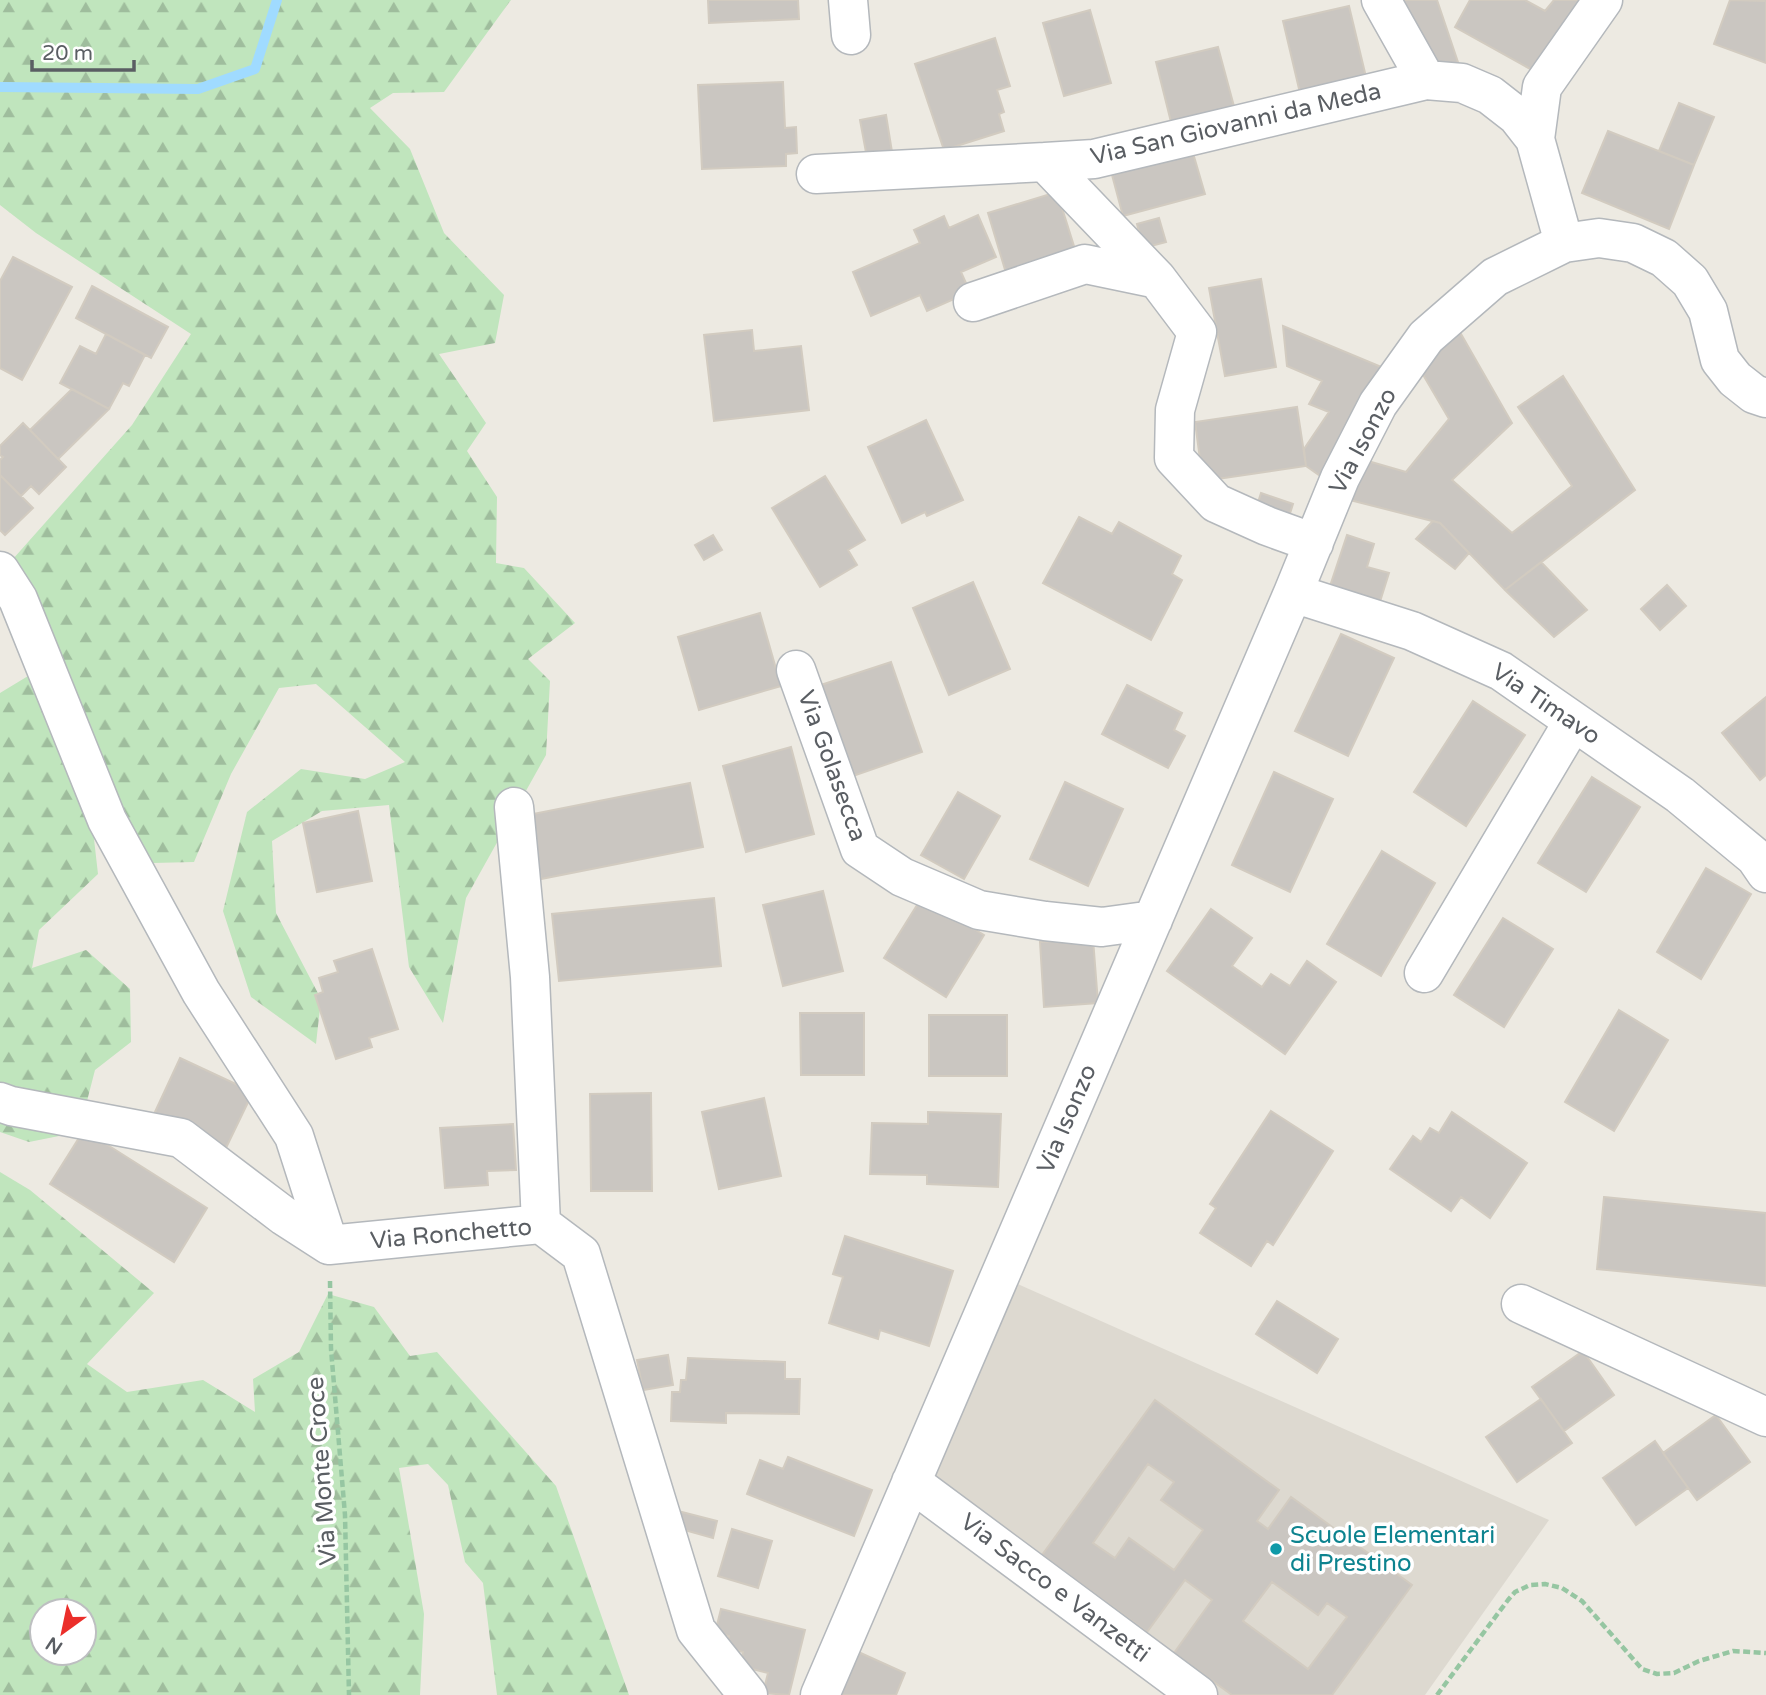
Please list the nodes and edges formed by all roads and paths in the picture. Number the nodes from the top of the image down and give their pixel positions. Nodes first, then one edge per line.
1 (1381, 0) edge
2 (1603, 0) edge
3 (1426, 80) junction
4 (1535, 139) junction
5 (1094, 159) junction
6 (1045, 162) junction
7 (816, 174) dead end
8 (1093, 212) junction
9 (1564, 243) junction
10 (1157, 279) junction
11 (973, 302) dead end
12 (1766, 398) edge
13 (1314, 543) junction
14 (0, 572) edge
15 (1293, 593) junction
16 (796, 670) dead end
17 (1573, 722) junction
18 (514, 807) dead end
19 (1766, 873) edge
20 (1153, 920) junction
21 (1424, 973) dead end
22 (0, 1102) edge
23 (541, 1224) junction
24 (329, 1245) junction
25 (1521, 1304) dead end
26 (1766, 1416) edge
27 (911, 1482) junction
28 (1766, 1653) edge
29 (349, 1695) edge
30 (748, 1695) edge
31 (820, 1695) edge
32 (1199, 1695) edge
33 (1437, 1695) edge

1 - 3 street
2 - 4 street
3 - 4 street, Via San Giovanni da Meda
3 - 5 street, Via San Giovanni da Meda
4 - 9 street, Via San Giovanni da Meda
5 - 6 street, Via San Giovanni da Meda
5 - 8 street
6 - 7 street, Via San Giovanni da Meda
6 - 8 street
8 - 10 street
9 - 12 street, Via Isonzo
9 - 13 street, Via Isonzo
10 - 11 street
10 - 13 street
13 - 15 street, Via Isonzo
14 - 24 street
15 - 17 street, Via Timavo
15 - 20 street, Via Isonzo
16 - 20 street, Via Golasecca
17 - 19 street, Via Timavo
17 - 21 street
18 - 23 street
20 - 27 street, Via Isonzo
22 - 24 street
23 - 24 street, Via Ronchetto
23 - 30 street, Via Ronchetto
24 - 29 path, Via Monte Croce
25 - 26 street
27 - 31 street, Via Isonzo
27 - 32 street, Via Sacco e Vanzetti
28 - 33 path

